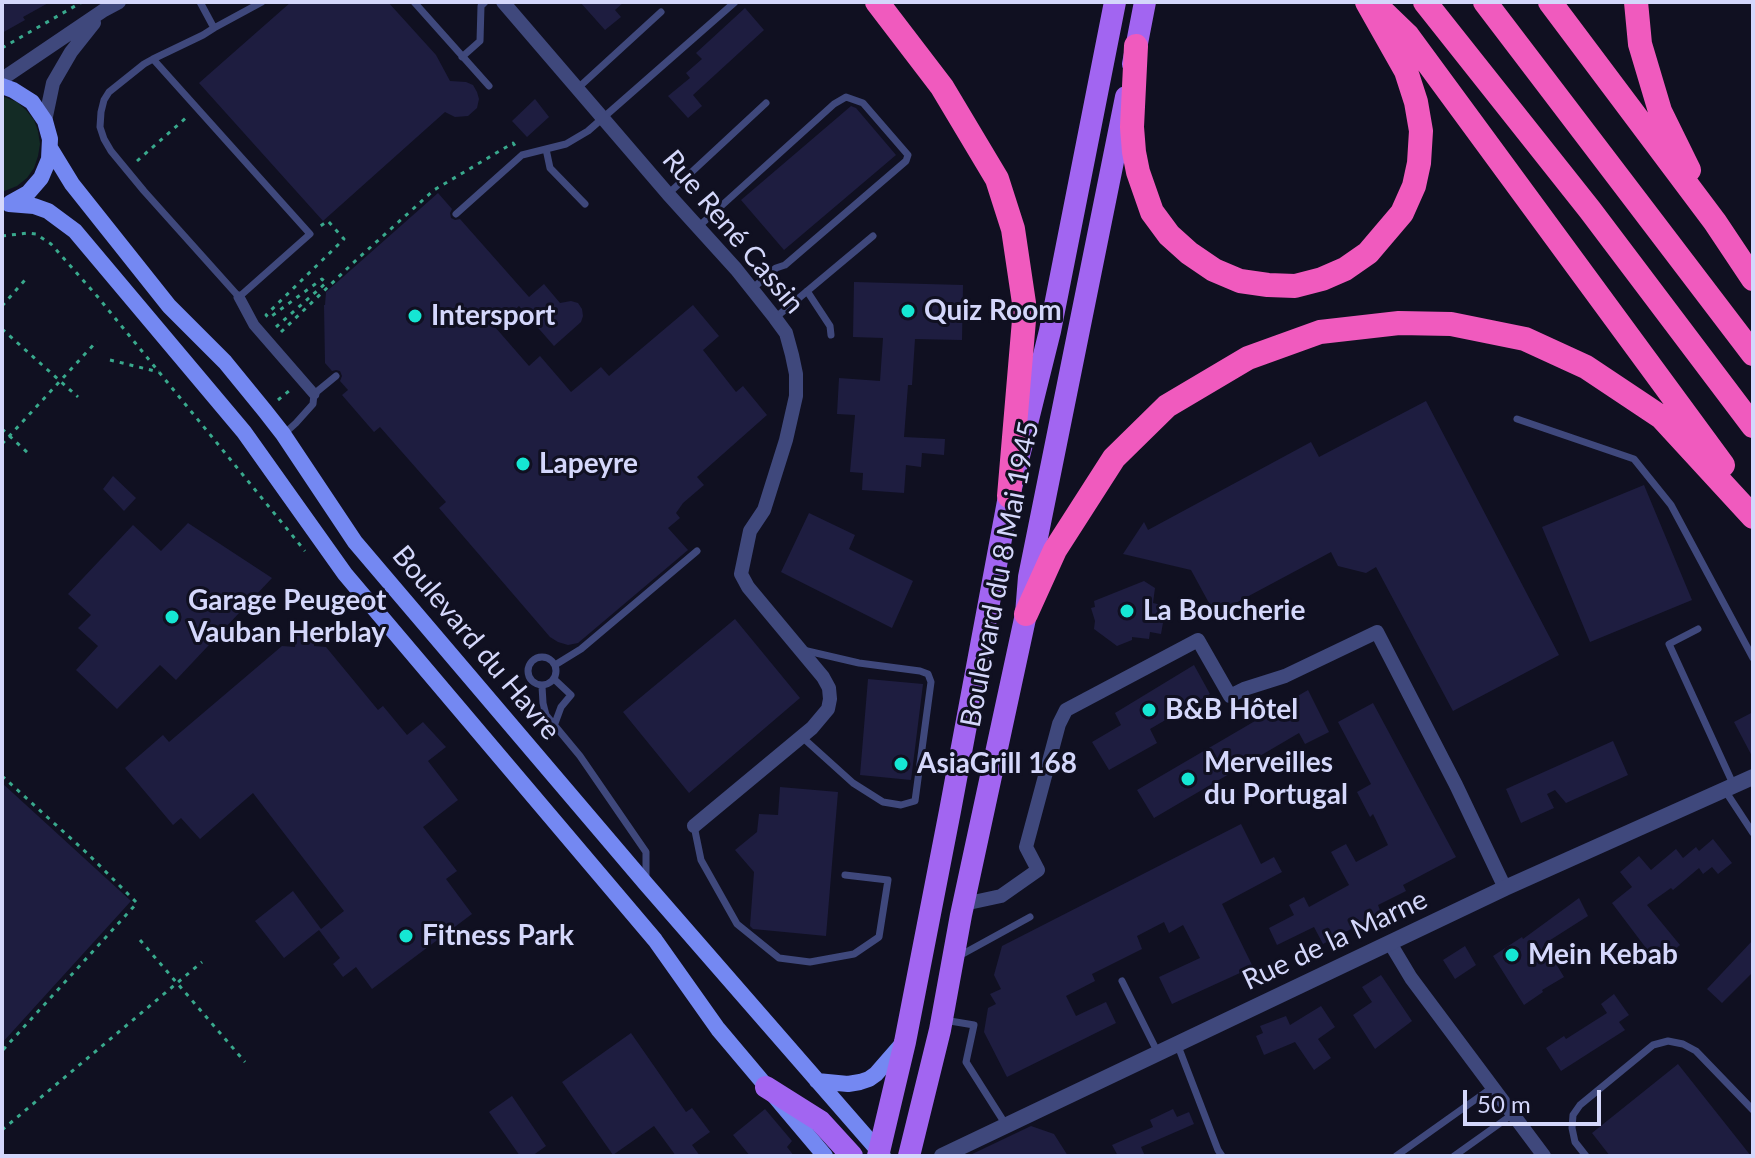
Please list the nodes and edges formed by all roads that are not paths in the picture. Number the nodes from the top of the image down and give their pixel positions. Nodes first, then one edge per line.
1 (119, 2) edge
2 (200, 2) edge
3 (262, 2) edge
4 (414, 2) edge
5 (485, 2) edge
6 (503, 2) edge
7 (735, 2) edge
8 (877, 2) edge
9 (1115, 2) edge
10 (1145, 2) edge
11 (1370, 2) edge
12 (1425, 2) edge
13 (1485, 2) edge
14 (1550, 2) edge
15 (1636, 2) edge
16 (104, 10) junction
17 (661, 12) dead end
18 (214, 28) junction
19 (1136, 46) junction
20 (462, 57) junction
21 (153, 59) junction
22 (2, 79) edge
23 (2, 86) edge
24 (489, 86) dead end
25 (578, 88) junction
26 (766, 103) dead end
27 (604, 117) junction
28 (45, 121) junction
29 (50, 148) junction
30 (546, 149) junction
31 (668, 194) junction
32 (585, 204) dead end
33 (6, 205) edge
34 (456, 214) dead end
35 (1715, 222) junction
36 (698, 227) junction
37 (873, 236) dead end
38 (1753, 279) edge
39 (752, 289) junction
40 (807, 291) junction
41 (239, 297) junction
42 (775, 318) junction
43 (831, 335) dead end
44 (1753, 354) edge
45 (336, 376) dead end
46 (314, 394) junction
47 (1517, 419) dead end
48 (1753, 426) edge
49 (283, 434) junction
50 (1009, 496) junction
51 (1753, 506) edge
52 (1753, 517) edge
53 (697, 551) dead end
54 (992, 584) junction
55 (1027, 603) junction
56 (1698, 629) dead end
57 (801, 650) junction
58 (1753, 658) edge
59 (555, 665) junction
60 (554, 679) junction
61 (542, 686) junction
62 (554, 726) junction
63 (802, 737) junction
64 (1753, 777) edge
65 (1729, 788) junction
66 (694, 826) joint
67 (1753, 833) edge
68 (845, 875) dead end
69 (646, 884) junction
70 (1505, 888) junction
71 (964, 904) junction
72 (1030, 917) dead end
73 (1390, 943) junction
74 (953, 959) junction
75 (1122, 981) dead end
76 (942, 1019) junction
77 (905, 1042) junction
78 (1177, 1044) junction
79 (1158, 1053) junction
80 (817, 1081) junction
81 (766, 1087) junction
82 (1493, 1087) junction
83 (1753, 1110) edge
84 (1513, 1114) junction
85 (1006, 1125) junction
86 (1220, 1153) edge
87 (880, 1155) edge
88 (825, 1156) edge
89 (852, 1156) edge
90 (909, 1156) edge
91 (942, 1156) edge
92 (1207, 1156) edge
93 (1396, 1156) edge
94 (1455, 1156) edge
95 (1544, 1156) edge
96 (1586, 1156) edge

1 - 16 street
2 - 18 lane
3 - 18 lane
4 - 20 lane
5 - 20 lane
6 - 25 street, Rue René Cassin
7 - 27 lane
8 - 50 highway
9 - 50 main road, Boulevard du 8 Mai 1945
10 - 19 main road, Boulevard du 8 Mai 1945
11 - 19 highway
11 - 51 highway
12 - 48 highway
13 - 44 highway
14 - 35 highway
15 - 35 highway
16 - 22 street
16 - 28 street
17 - 25 lane
18 - 21 lane
19 - 55 main road, Boulevard du 8 Mai 1945
20 - 24 lane
21 - 41 lane
21 - 41 lane
23 - 28 main road
25 - 27 street, Rue René Cassin
26 - 31 lane
27 - 30 lane
27 - 31 street, Rue René Cassin
28 - 29 main road
29 - 33 main road
29 - 49 main road, Boulevard du Havre
30 - 32 lane
30 - 34 lane
31 - 36 street, Rue René Cassin
33 - 81 main road, Boulevard du Havre
35 - 38 highway
36 - 39 street, Rue René Cassin
36 - 39 lane
37 - 40 lane
39 - 42 street, Rue René Cassin
40 - 42 lane
40 - 43 lane
41 - 46 street
42 - 57 street, Rue René Cassin
45 - 46 lane
46 - 49 lane
47 - 58 lane
49 - 69 main road, Boulevard du Havre
50 - 54 main road, Boulevard du 8 Mai 1945
52 - 55 highway
53 - 59 lane
54 - 55 main road
54 - 77 main road, Boulevard du 8 Mai 1945
55 - 71 main road, Boulevard du 8 Mai 1945
56 - 65 lane
57 - 63 street, Rue René Cassin
57 - 63 lane
59 - 60 lane
59 - 61 lane
60 - 61 lane
60 - 62 lane
61 - 62 lane
62 - 69 lane
63 - 66 street, Rue René Cassin
64 - 65 street, Rue de la Marne
65 - 67 lane
65 - 70 street, Rue de la Marne
66 - 68 lane
69 - 80 main road, Boulevard du Havre
70 - 71 street
70 - 73 street, Rue de la Marne
71 - 74 main road, Boulevard du 8 Mai 1945
72 - 74 lane
73 - 78 street, Rue de la Marne
73 - 82 street
74 - 76 main road, Boulevard du 8 Mai 1945
75 - 79 lane
76 - 85 lane
76 - 90 main road, Boulevard du 8 Mai 1945
77 - 80 main road
77 - 87 main road, Boulevard du 8 Mai 1945
78 - 79 street, Rue de la Marne
78 - 86 lane
79 - 85 street, Rue de la Marne
80 - 87 main road, Boulevard du Havre
81 - 88 main road, Boulevard du Havre
81 - 89 main road
82 - 84 street
82 - 93 lane
83 - 96 lane
84 - 94 lane
84 - 95 street
85 - 91 street, Rue de la Marne
86 - 92 lane

